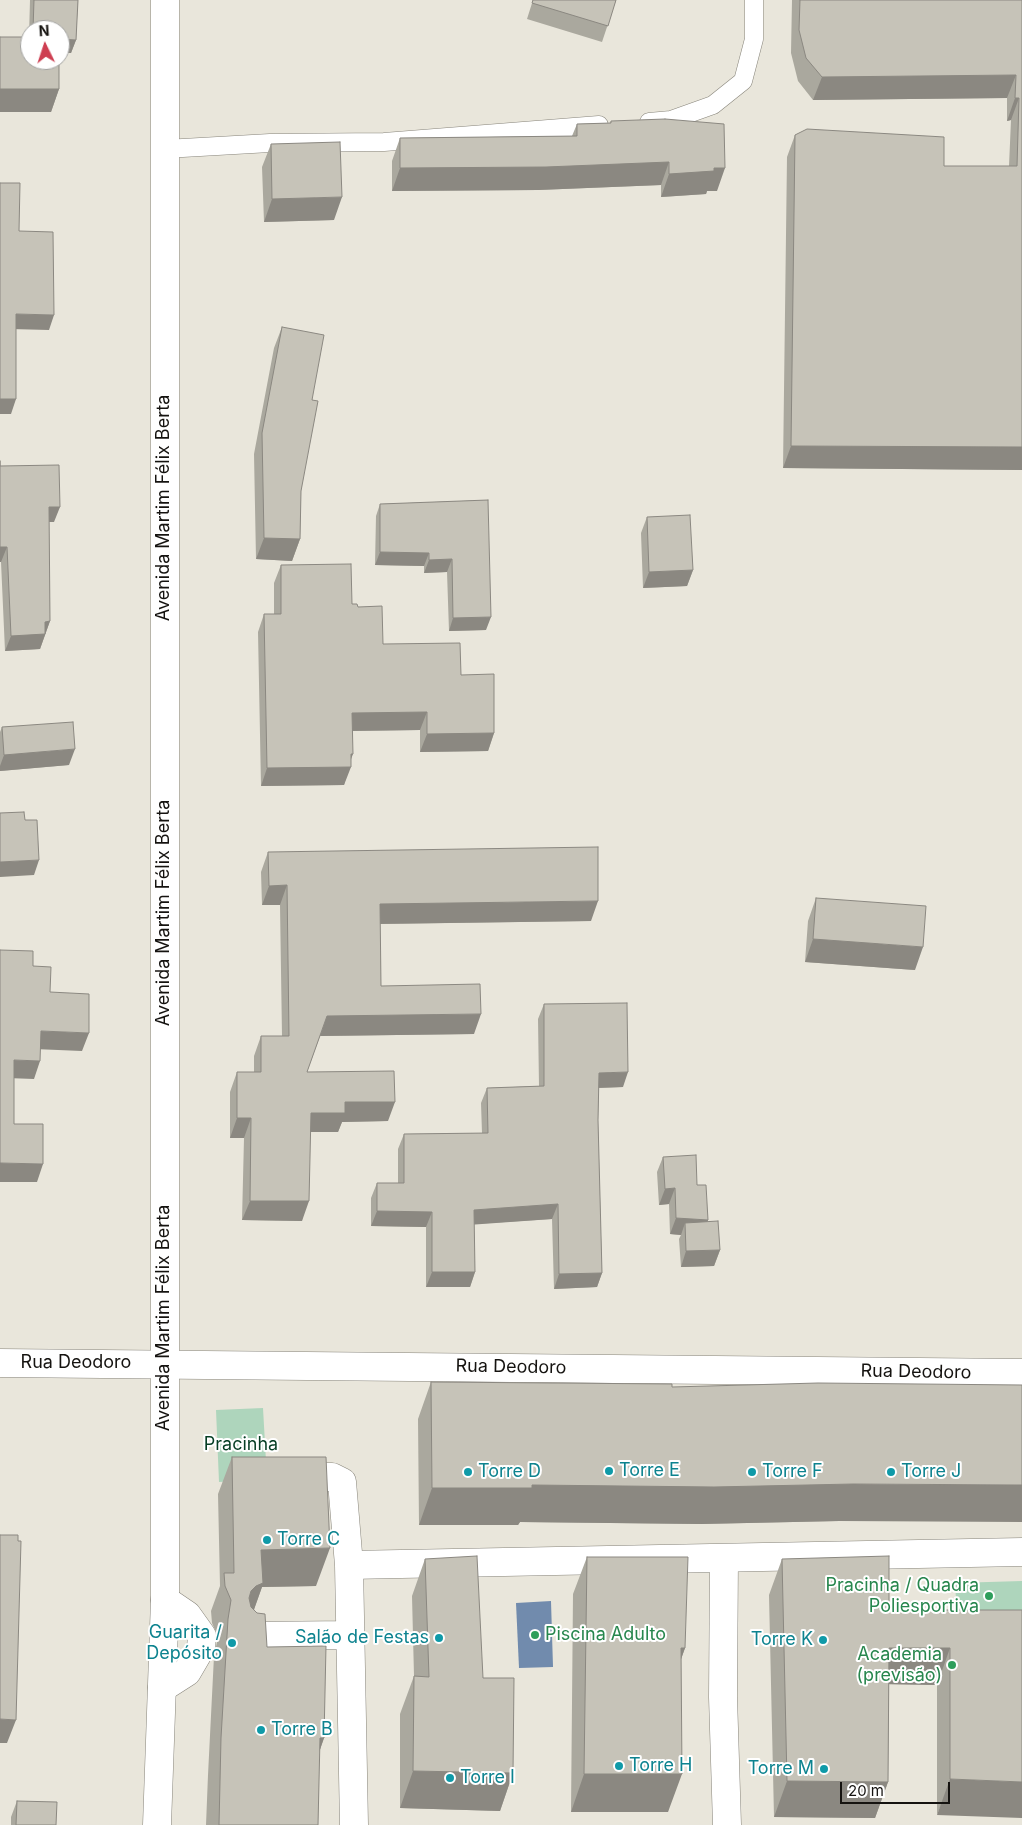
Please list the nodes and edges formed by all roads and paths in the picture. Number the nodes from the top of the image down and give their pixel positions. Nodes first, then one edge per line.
1 (165, 0) edge
2 (754, 0) edge
3 (631, 123) edge
4 (612, 124) edge
5 (165, 149) junction
6 (0, 1363) edge
7 (163, 1363) junction
8 (1022, 1373) edge
9 (278, 1477) edge
10 (1022, 1552) edge
11 (724, 1558) junction
12 (348, 1565) junction
13 (165, 1600) junction
14 (350, 1641) junction
15 (251, 1642) edge
16 (162, 1688) junction
17 (157, 1825) edge
18 (354, 1825) edge
19 (727, 1825) edge

1 - 5 street, Avenida Martim Félix Berta
2 - 3 lane
4 - 5 lane
5 - 7 street, Avenida Martim Félix Berta
6 - 7 street, Rua Deodoro
7 - 8 street, Rua Deodoro
7 - 13 street, Avenida Martim Félix Berta
9 - 12 street
10 - 11 street
11 - 12 street
11 - 19 street
12 - 14 street
13 - 16 street, Avenida Martim Félix Berta
13 - 16 street
14 - 15 street
14 - 18 street
16 - 17 street, Avenida Martim Félix Berta

